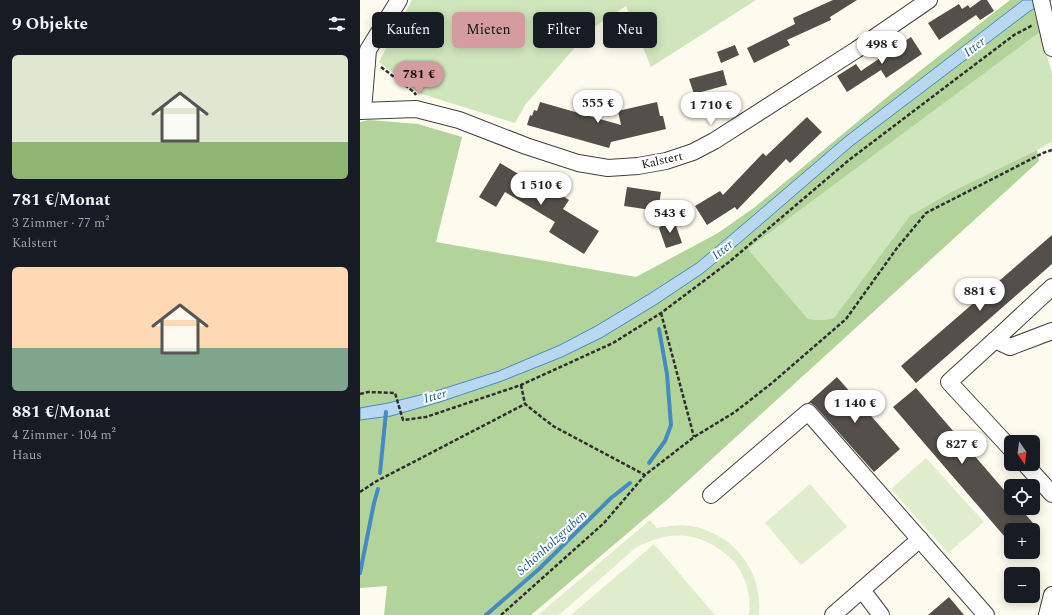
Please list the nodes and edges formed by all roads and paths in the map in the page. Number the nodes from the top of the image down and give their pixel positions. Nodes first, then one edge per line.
1 (399, 0) edge
2 (929, 0) edge
3 (1041, 11) edge
4 (1052, 48) edge
5 (365, 53) edge
6 (416, 97) dead end
7 (361, 111) edge
8 (1052, 150) edge
9 (1052, 287) edge
10 (661, 313) junction
11 (1052, 331) edge
12 (995, 340) junction
13 (521, 385) junction
14 (360, 394) edge
15 (525, 404) junction
16 (694, 437) junction
17 (1004, 441) edge
18 (1031, 471) edge
19 (645, 475) junction
20 (360, 492) edge
21 (1052, 494) edge
22 (711, 495) dead end
23 (920, 539) junction
24 (862, 590) junction
25 (1052, 594) edge
26 (501, 615) edge
27 (833, 615) edge
28 (881, 615) edge
29 (986, 615) edge
30 (1047, 615) edge

1 - 5 street
2 - 7 street, Kalstert
3 - 4 street
3 - 10 path
5 - 6 path
5 - 7 street
8 - 16 path
9 - 12 street
10 - 13 path
10 - 16 path
11 - 12 street
12 - 17 street
13 - 14 path
13 - 15 path
15 - 19 path
15 - 20 path
16 - 19 path
18 - 21 street
19 - 26 path
22 - 23 street
23 - 24 street
23 - 29 street
24 - 27 street
24 - 28 street
25 - 30 street

